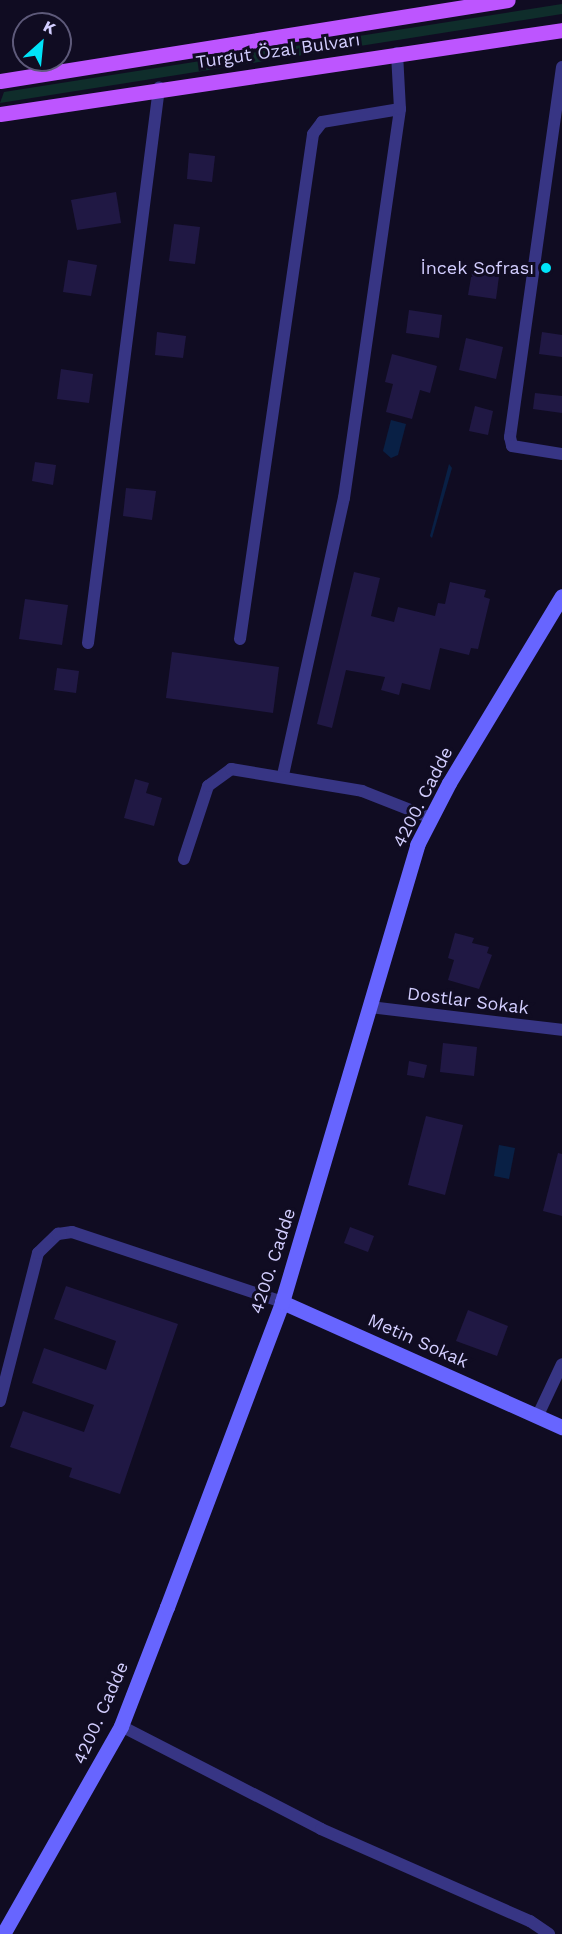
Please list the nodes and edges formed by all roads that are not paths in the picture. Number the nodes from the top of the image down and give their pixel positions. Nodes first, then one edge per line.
1 (508, 0) edge
2 (428, 6) edge
3 (562, 30) edge
4 (397, 53) junction
5 (562, 67) edge
6 (0, 81) edge
7 (159, 88) junction
8 (400, 109) junction
9 (0, 114) edge
10 (562, 454) edge
11 (562, 596) edge
12 (240, 639) dead end
13 (88, 643) dead end
14 (283, 775) junction
15 (431, 818) junction
16 (184, 859) dead end
17 (370, 1007) junction
18 (562, 1030) edge
19 (282, 1302) junction
20 (562, 1364) edge
21 (0, 1401) edge
22 (538, 1415) junction
23 (562, 1427) edge
24 (121, 1726) junction
25 (3, 1934) edge
26 (549, 1934) edge

1 - 2 main road, Turgut Özal Bulvarı
2 - 6 main road, Turgut Özal Bulvarı
3 - 4 main road, Turgut Özal Bulvarı
4 - 7 main road, Turgut Özal Bulvarı
4 - 8 street
5 - 10 street
7 - 9 main road, Turgut Özal Bulvarı
7 - 13 street
8 - 12 street
8 - 14 street
11 - 15 main road, 4200. Cadde
14 - 15 street
14 - 16 street
15 - 17 main road, 4200. Cadde
17 - 18 street, Dostlar Sokak
17 - 19 main road, 4200. Cadde
19 - 21 street
19 - 22 main road, Metin Sokak
19 - 24 main road, 4200. Cadde
20 - 22 street
22 - 23 main road, Metin Sokak
24 - 25 main road, 4200. Cadde
24 - 26 street

